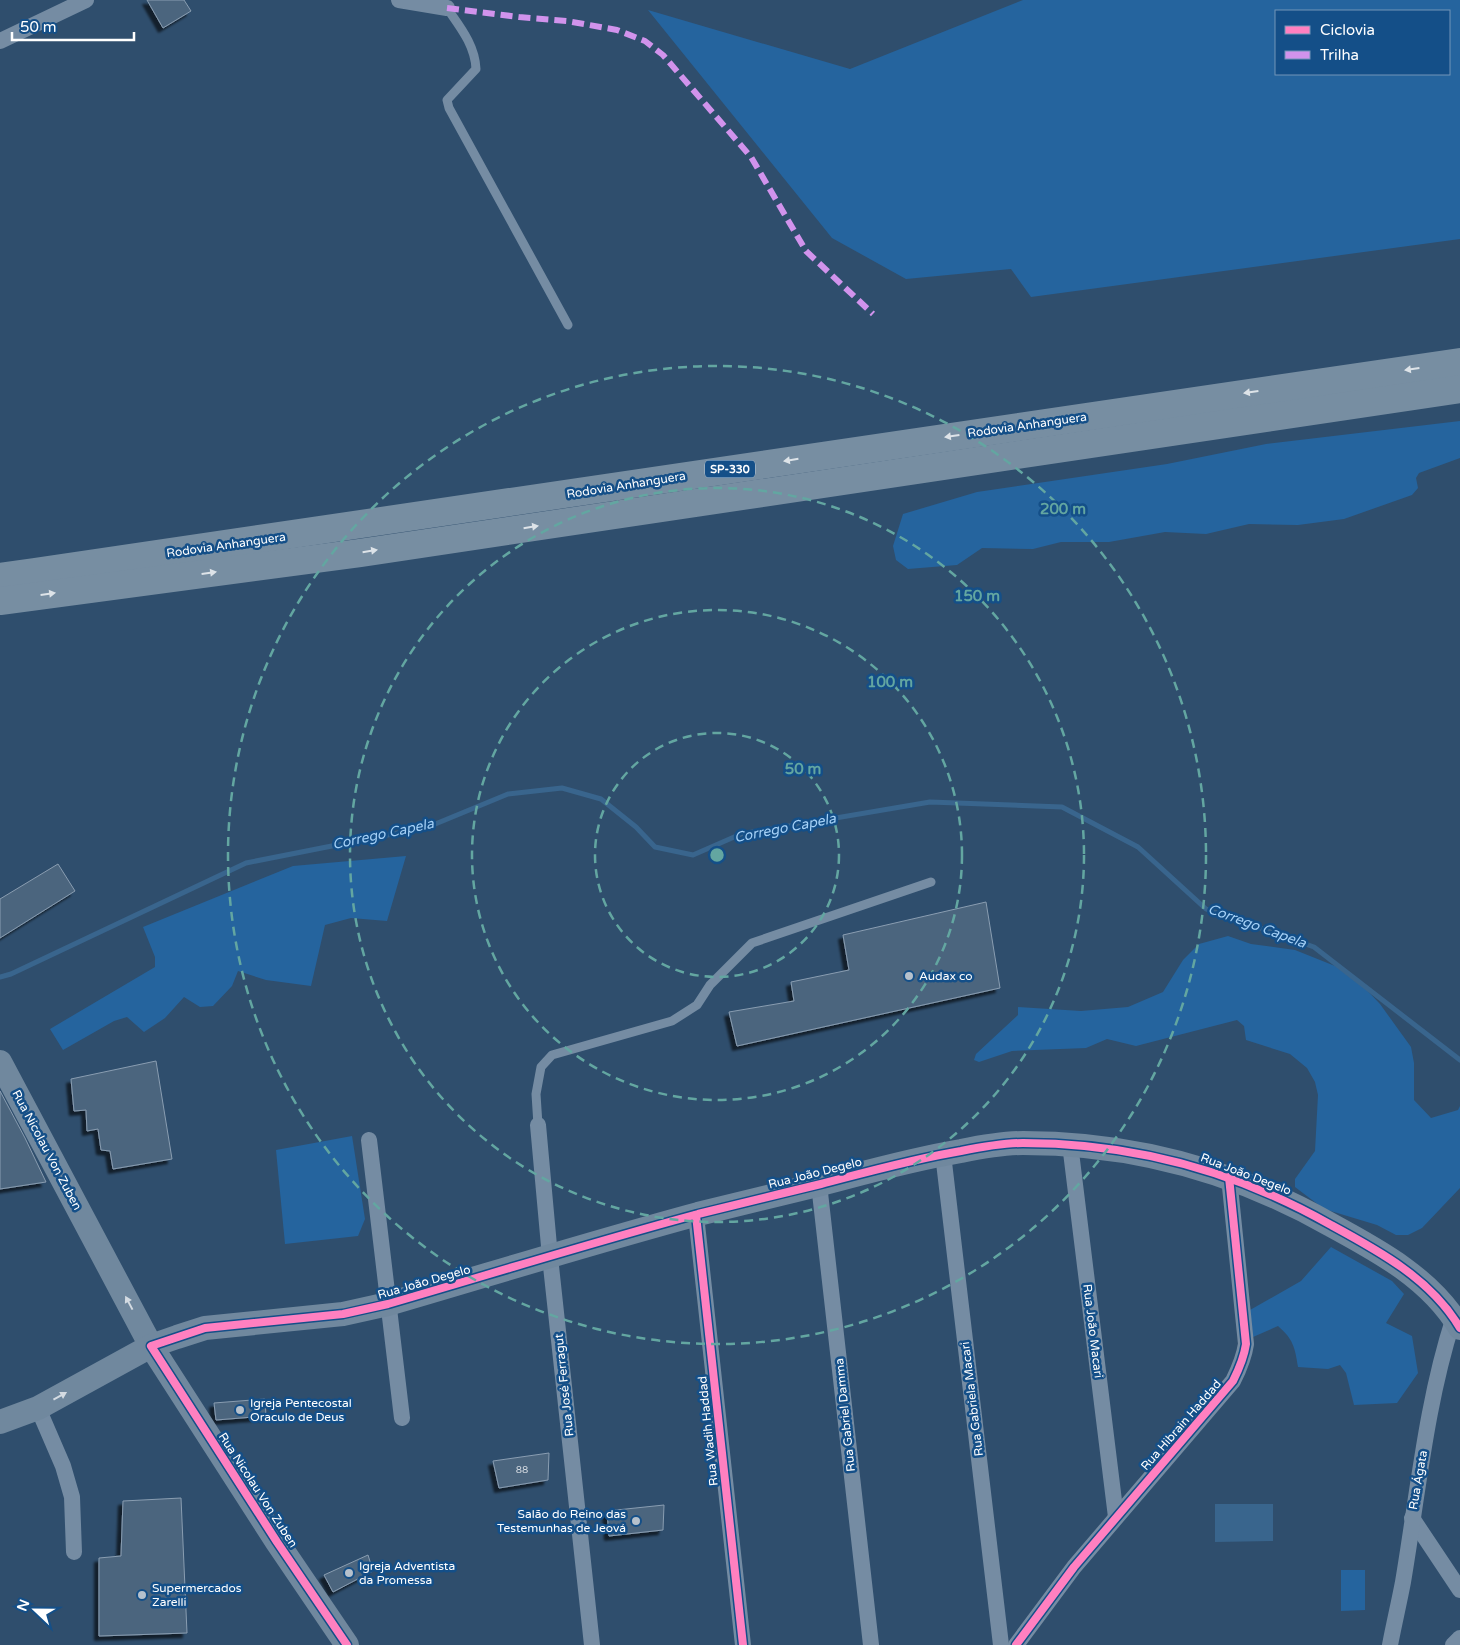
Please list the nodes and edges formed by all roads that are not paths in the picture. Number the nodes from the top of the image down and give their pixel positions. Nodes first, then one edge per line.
1 (86, 0) edge
2 (399, 0) edge
3 (447, 8) joint
4 (0, 41) edge
5 (568, 325) dead end
6 (1460, 362) edge
7 (1460, 389) edge
8 (0, 577) edge
9 (0, 600) edge
10 (931, 882) dead end
11 (0, 1062) edge
12 (538, 1124) joint
13 (369, 1140) dead end
14 (1070, 1144) junction
15 (943, 1154) junction
16 (1229, 1177) junction
17 (819, 1184) junction
18 (696, 1215) junction
19 (550, 1257) junction
20 (388, 1304) junction
21 (1457, 1322) edge
22 (151, 1346) junction
23 (38, 1408) junction
24 (402, 1418) dead end
25 (0, 1422) edge
26 (1116, 1517) junction
27 (1412, 1518) junction
28 (74, 1552) dead end
29 (1460, 1590) edge
30 (1460, 1638) edge
31 (347, 1645) edge
32 (592, 1645) edge
33 (743, 1645) edge
34 (871, 1645) edge
35 (1001, 1645) edge
36 (1016, 1645) edge
37 (1390, 1645) edge
38 (1453, 1645) edge

1 - 4 street
2 - 3 street
3 - 5 lane
6 -> 8 highway, Rodovia Anhanguera / SP-330
9 -> 7 highway, Rodovia Anhanguera / SP-330
10 - 12 lane
22 -> 11 street, Rua Nicolau Von Zuben
12 - 19 street, Rua José Ferragut
13 - 20 street
14 - 15 street, Rua João Degelo
14 - 16 street, Rua João Degelo
14 - 26 street, Rua João Macari
15 - 17 street, Rua João Degelo
15 - 35 street, Rua Gabriela Macari
16 - 21 street, Rua João Degelo
16 - 26 street, Rua Hibrain Haddad
17 - 18 street, Rua João Degelo
17 - 34 street, Rua Gabriel Damma
18 - 19 street, Rua João Degelo
18 - 33 street, Rua Wadih Haddad
19 - 20 street, Rua João Degelo
19 - 32 street, Rua José Ferragut
20 - 22 street, Rua João Degelo
20 - 24 street
21 - 27 street, Rua Ágata
23 -> 22 street, Rua João Degelo
22 - 31 street, Rua Nicolau Von Zuben
23 - 25 street, Rua João Degelo
23 - 28 street
26 - 36 street, Rua Hibrain Haddad
27 - 29 street
27 - 37 street, Rua Ágata
30 - 38 street

